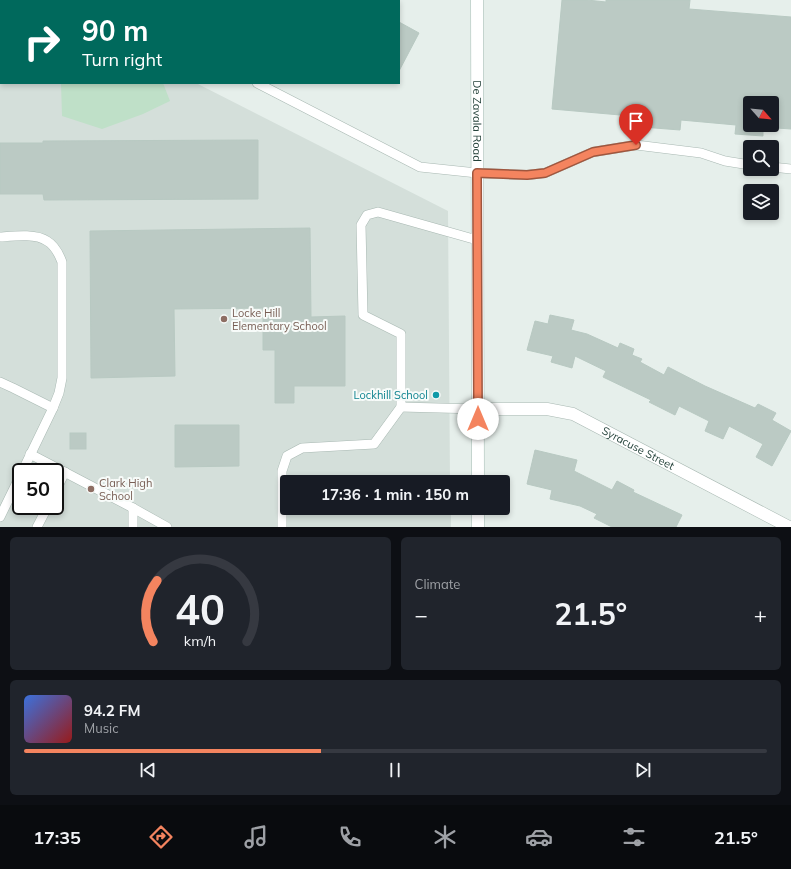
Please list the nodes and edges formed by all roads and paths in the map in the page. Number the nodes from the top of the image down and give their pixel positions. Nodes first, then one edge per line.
1 (477, 0) edge
2 (259, 84) edge
3 (743, 164) edge
4 (779, 168) edge
5 (791, 169) edge
6 (477, 173) junction
7 (0, 236) edge
8 (477, 240) junction
9 (0, 382) edge
10 (401, 406) junction
11 (53, 408) junction
12 (477, 409) junction
13 (30, 454) junction
14 (26, 463) edge
15 (65, 472) joint
16 (478, 475) edge
17 (12, 492) edge
18 (133, 508) junction
19 (43, 515) edge
20 (478, 515) edge
21 (0, 517) edge
22 (37, 527) edge
23 (133, 527) edge
24 (167, 527) edge
25 (282, 527) edge
26 (478, 527) edge
27 (789, 527) edge

1 - 6 main road, De Zavala Road
2 - 6 lane
3 - 6 lane
4 - 5 lane
6 - 8 main road, De Zavala Road
7 - 11 lane
8 - 10 lane
8 - 12 main road, De Zavala Road
9 - 11 lane
10 - 12 lane
10 - 25 lane
11 - 13 lane
12 - 16 main road, De Zavala Road
12 - 27 main road, Syracuse Street
13 - 14 lane
13 - 15 lane
15 - 18 lane
17 - 21 lane
18 - 23 lane
18 - 24 lane
19 - 22 lane
20 - 26 main road

